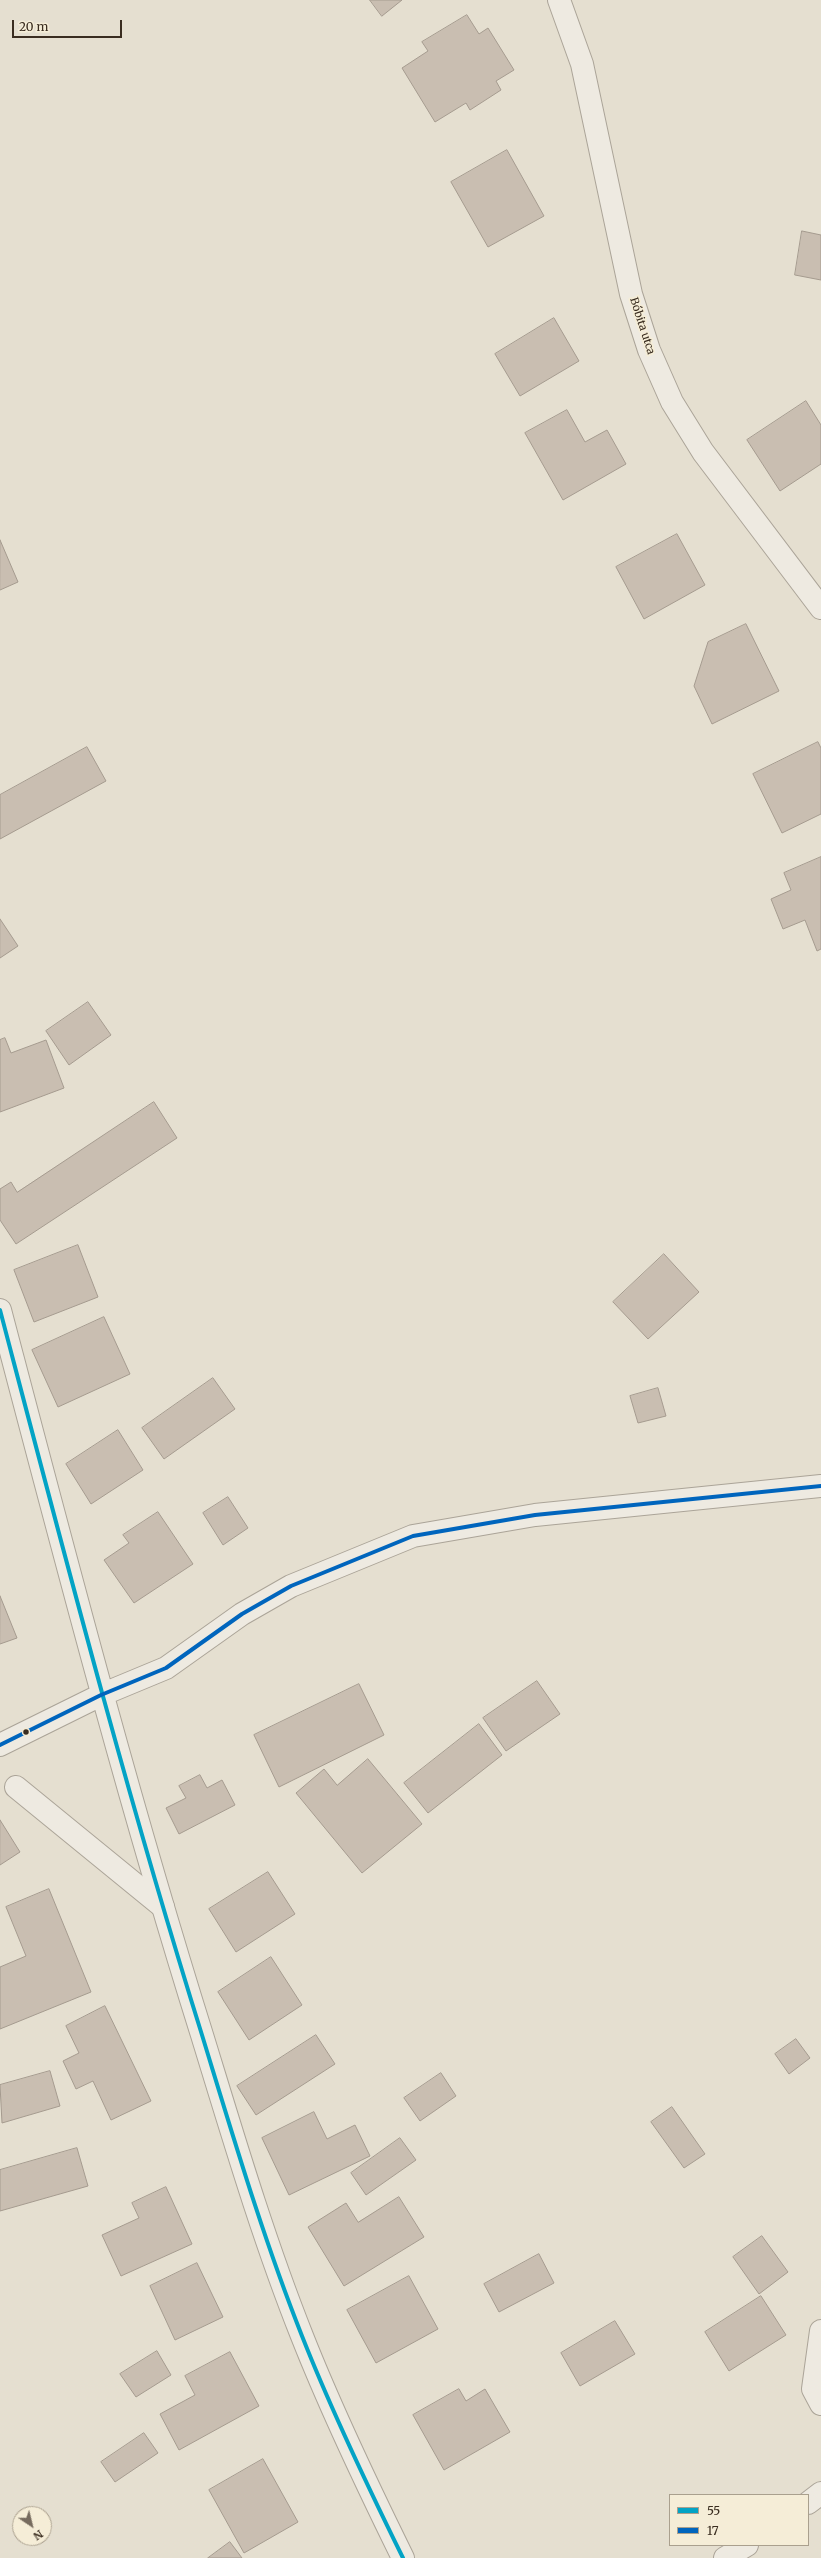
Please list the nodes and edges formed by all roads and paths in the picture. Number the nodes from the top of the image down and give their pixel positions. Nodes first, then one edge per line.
1 (559, 0) edge
2 (821, 608) edge
3 (0, 1310) edge
4 (821, 1486) edge
5 (101, 1695) junction
6 (0, 1745) edge
7 (16, 1787) dead end
8 (163, 1907) junction
9 (821, 2331) edge
10 (821, 2404) edge
11 (821, 2493) edge
12 (809, 2502) edge
13 (745, 2546) edge
14 (403, 2558) edge
15 (725, 2558) edge

1 - 2 street, Bóbita utca
3 - 5 street
4 - 5 street
5 - 6 street
5 - 8 street
7 - 8 street
8 - 14 street
9 - 10 street
11 - 12 street
13 - 15 street

